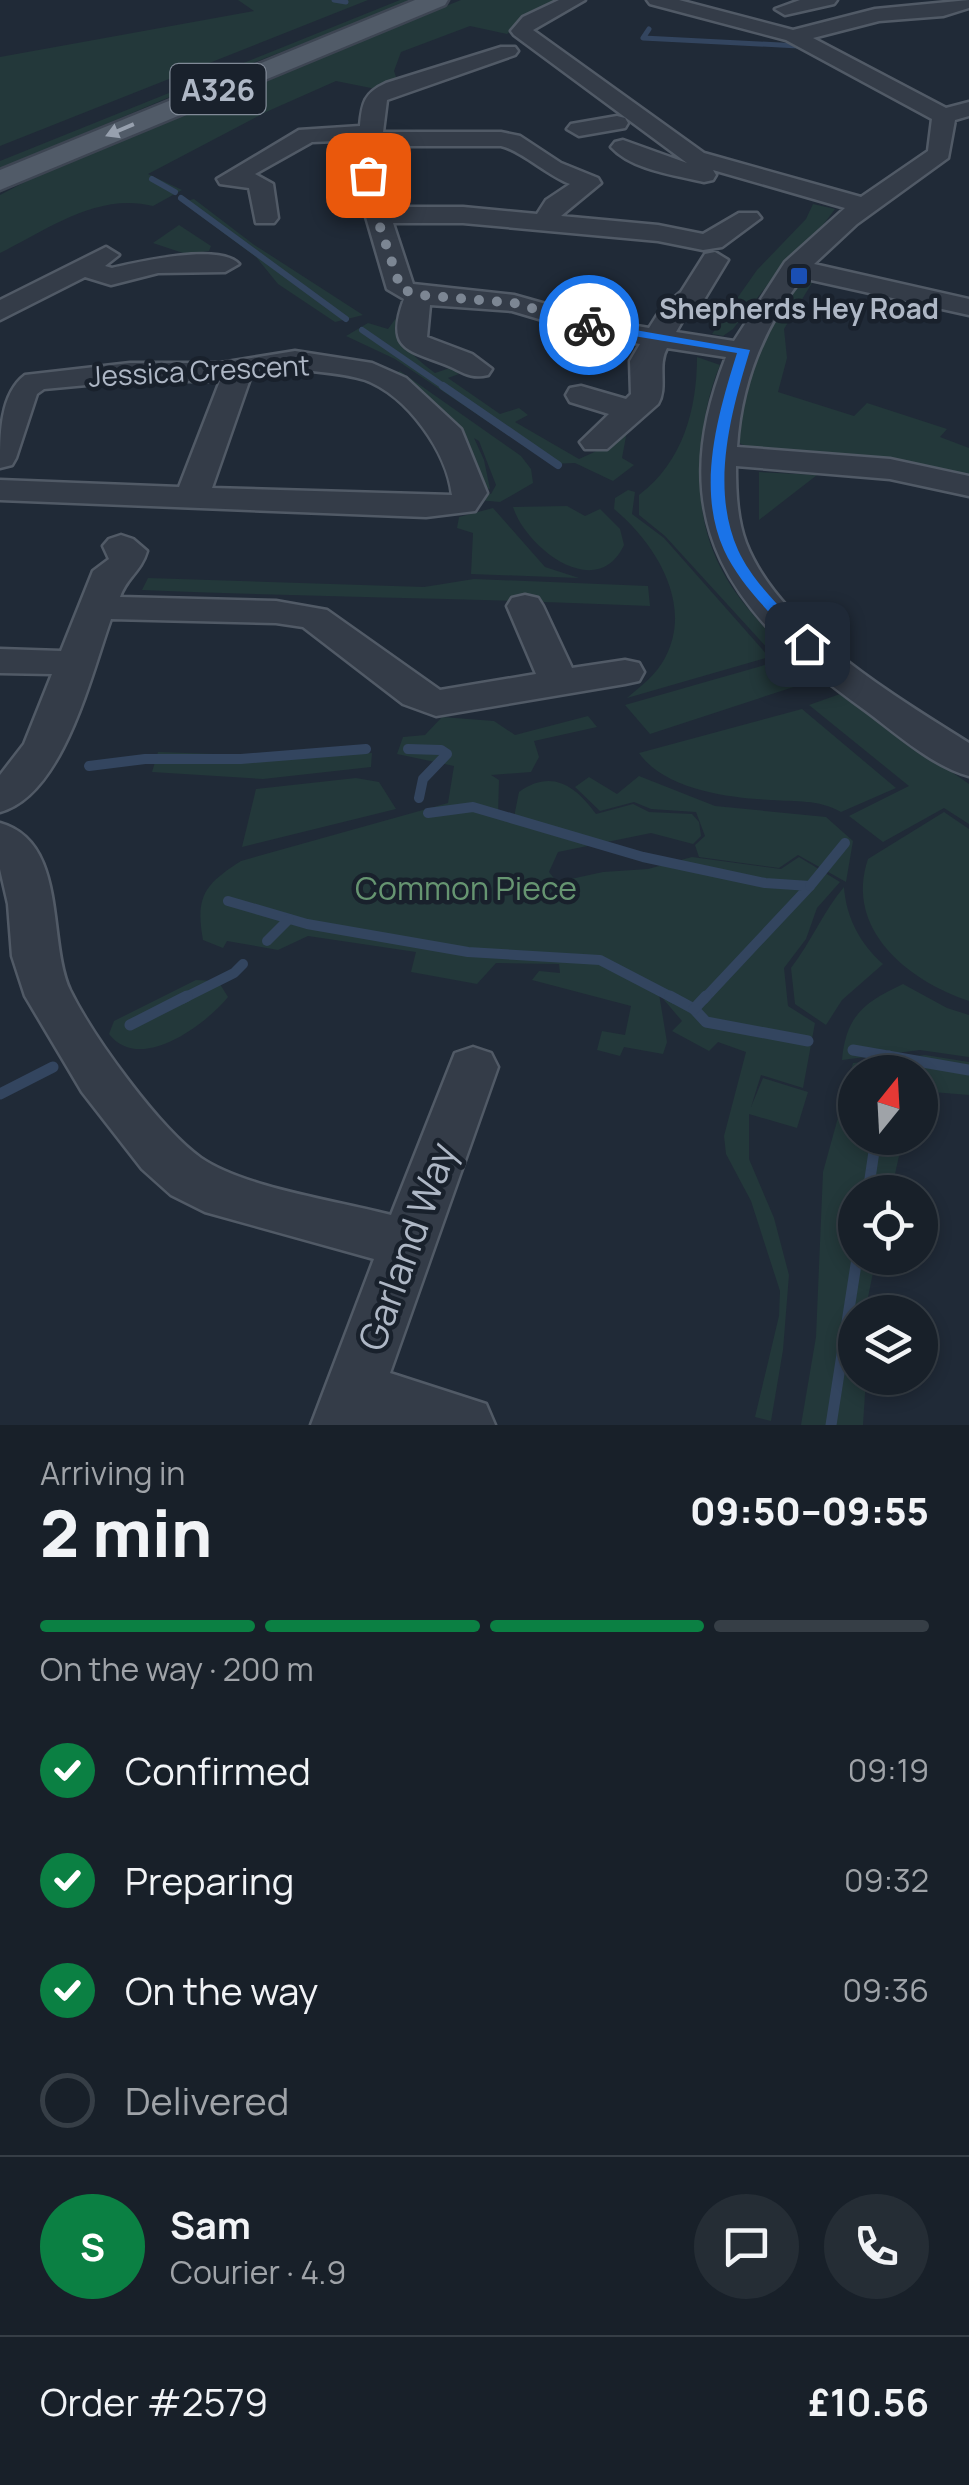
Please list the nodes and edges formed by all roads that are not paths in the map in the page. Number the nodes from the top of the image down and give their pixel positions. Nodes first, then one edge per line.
1 (384, 0) edge
2 (436, 0) edge
3 (575, 0) edge
4 (657, 0) edge
5 (827, 0) edge
6 (859, 0) edge
7 (969, 1) edge
8 (785, 9) dead end
9 (875, 15) junction
10 (793, 36) junction
11 (957, 112) edge
12 (571, 122) dead end
13 (613, 123) junction
14 (370, 136) junction
15 (240, 150) dead end
16 (0, 154) edge
17 (269, 156) junction
18 (542, 160) junction
19 (0, 182) edge
20 (762, 190) dead end
21 (866, 206) junction
22 (376, 215) junction
23 (266, 218) dead end
24 (748, 218) dead end
25 (545, 222) junction
26 (114, 250) dead end
27 (715, 260) dead end
28 (225, 264) dead end
29 (82, 267) junction
30 (795, 268) junction
31 (420, 295) junction
32 (969, 307) edge
33 (0, 312) edge
34 (657, 337) junction
35 (744, 350) junction
36 (476, 369) dead end
37 (235, 370) junction
38 (580, 395) dead end
39 (8, 410) edge
40 (720, 455) junction
41 (0, 458) edge
42 (969, 486) edge
43 (0, 490) edge
44 (141, 496) junction
45 (192, 497) junction
46 (525, 606) dead end
47 (96, 608) junction
48 (0, 661) edge
49 (74, 663) junction
50 (626, 672) dead end
51 (559, 682) junction
52 (969, 762) edge
53 (0, 798) edge
54 (0, 838) edge
55 (473, 1068) dead end
56 (406, 1243) junction
57 (346, 1408) edge
58 (465, 1425) edge

1 - 16 main road, A326
2 -> 19 main road, A326
3 - 21 street
4 - 10 street
5 - 8 street
6 - 9 street
7 - 9 street
9 - 10 street
10 - 11 street
11 - 21 street
12 - 13 street
13 - 14 street
13 - 18 street
13 - 20 street
14 - 17 street
14 - 18 street
14 - 22 street
15 - 17 street
17 - 23 street
18 - 25 street
21 - 30 street
22 - 25 street
22 - 31 street
24 - 25 street
26 - 29 street
27 - 34 street
28 - 29 street
29 - 33 street
30 - 32 street
30 - 35 street
31 - 34 street
31 - 36 street
34 - 35 street
34 - 38 street
35 - 40 street
37 - 39 street, Jessica Crescent
37 - 45 street
37 - 45 street, Jessica Crescent
39 - 41 street, Jessica Crescent
40 - 42 street
40 - 52 street
43 - 44 street, Jessica Crescent
44 - 45 street, Jessica Crescent
44 - 47 street
46 - 51 street
47 - 49 street
47 - 51 street
48 - 49 street
49 - 53 street
50 - 51 street
54 - 56 street
55 - 56 street, Garland Way
56 - 57 street, Garland Way
57 - 58 street

